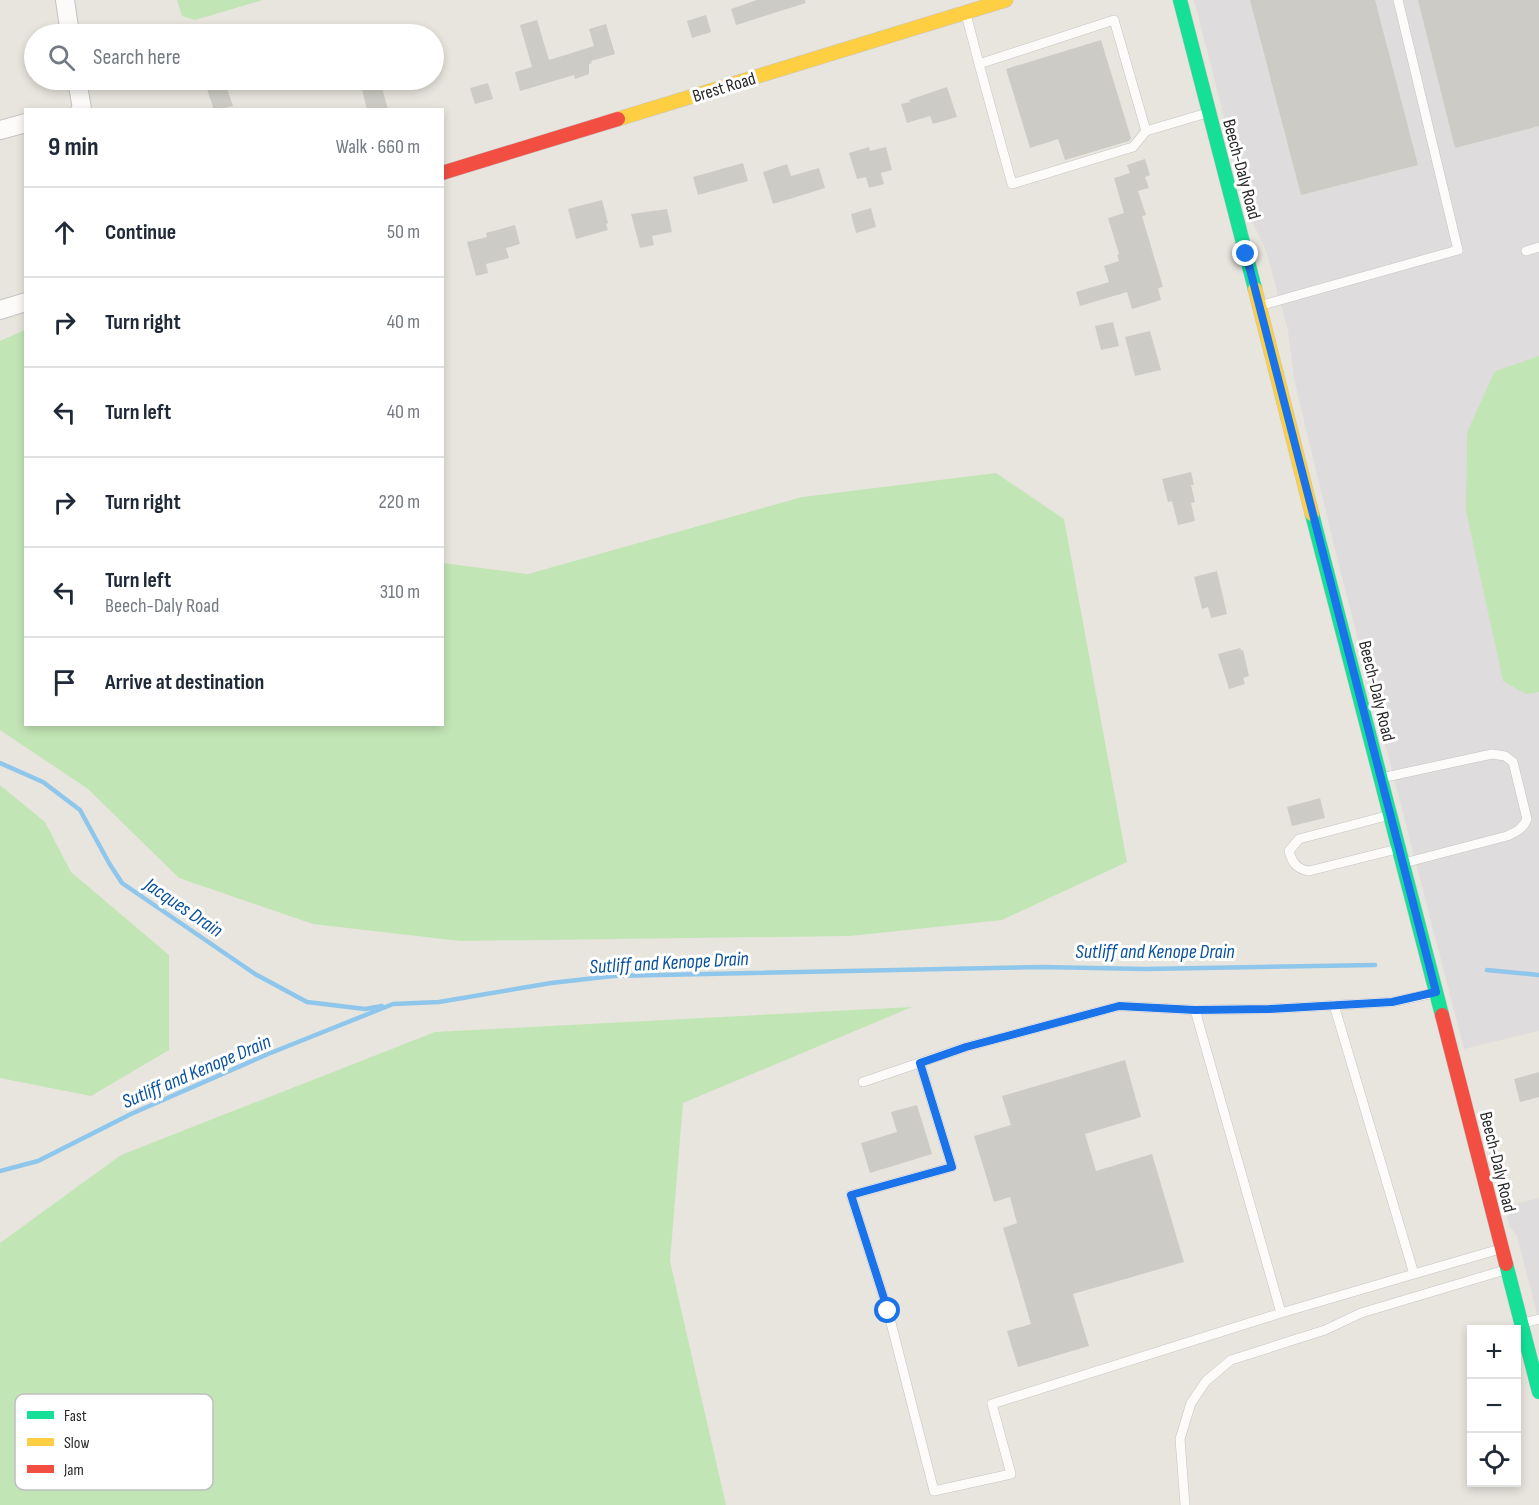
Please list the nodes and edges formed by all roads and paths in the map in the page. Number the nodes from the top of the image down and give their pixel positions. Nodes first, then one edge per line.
1 (65, 0) edge
2 (1006, 0) edge
3 (1180, 0) edge
4 (1398, 0) edge
5 (966, 12) junction
6 (69, 24) edge
7 (979, 64) junction
8 (79, 90) edge
9 (82, 108) edge
10 (1209, 112) junction
11 (24, 123) edge
12 (0, 129) edge
13 (1146, 131) junction
14 (444, 172) edge
15 (1539, 247) edge
16 (1527, 251) dead end
17 (24, 303) edge
18 (1259, 306) junction
19 (0, 310) edge
20 (1381, 778) junction
21 (1390, 815) junction
22 (1399, 849) junction
23 (1403, 864) junction
24 (1436, 992) junction
25 (1334, 1005) junction
26 (1195, 1010) junction
27 (920, 1063) junction
28 (863, 1082) dead end
29 (1502, 1249) junction
30 (1507, 1269) junction
31 (1414, 1274) junction
32 (1281, 1313) junction
33 (1539, 1319) edge
34 (1521, 1324) junction
35 (1539, 1392) edge
36 (1185, 1505) edge

1 - 6 street
2 - 5 street, Brest Road
3 - 10 street, Beech-Daly Road
4 - 18 lane
5 - 7 lane
5 - 14 street, Brest Road
7 - 13 lane
7 - 13 lane
8 - 9 street
10 - 13 lane
10 - 18 street, Beech-Daly Road
11 - 12 street
15 - 16 lane
17 - 19 street
18 - 20 street, Beech-Daly Road
20 - 21 street, Beech-Daly Road
20 - 23 lane
21 - 22 street, Beech-Daly Road
21 - 22 lane
22 - 23 street, Beech-Daly Road
23 - 24 street, Beech-Daly Road
24 - 25 lane
24 - 29 street, Beech-Daly Road
25 - 26 lane
25 - 31 lane
26 - 27 lane
26 - 32 lane
27 - 28 lane
27 - 32 lane
29 - 30 street, Beech-Daly Road
29 - 31 lane
30 - 34 street, Beech-Daly Road
30 - 36 lane
31 - 32 lane
33 - 34 lane
34 - 35 street, Beech-Daly Road

